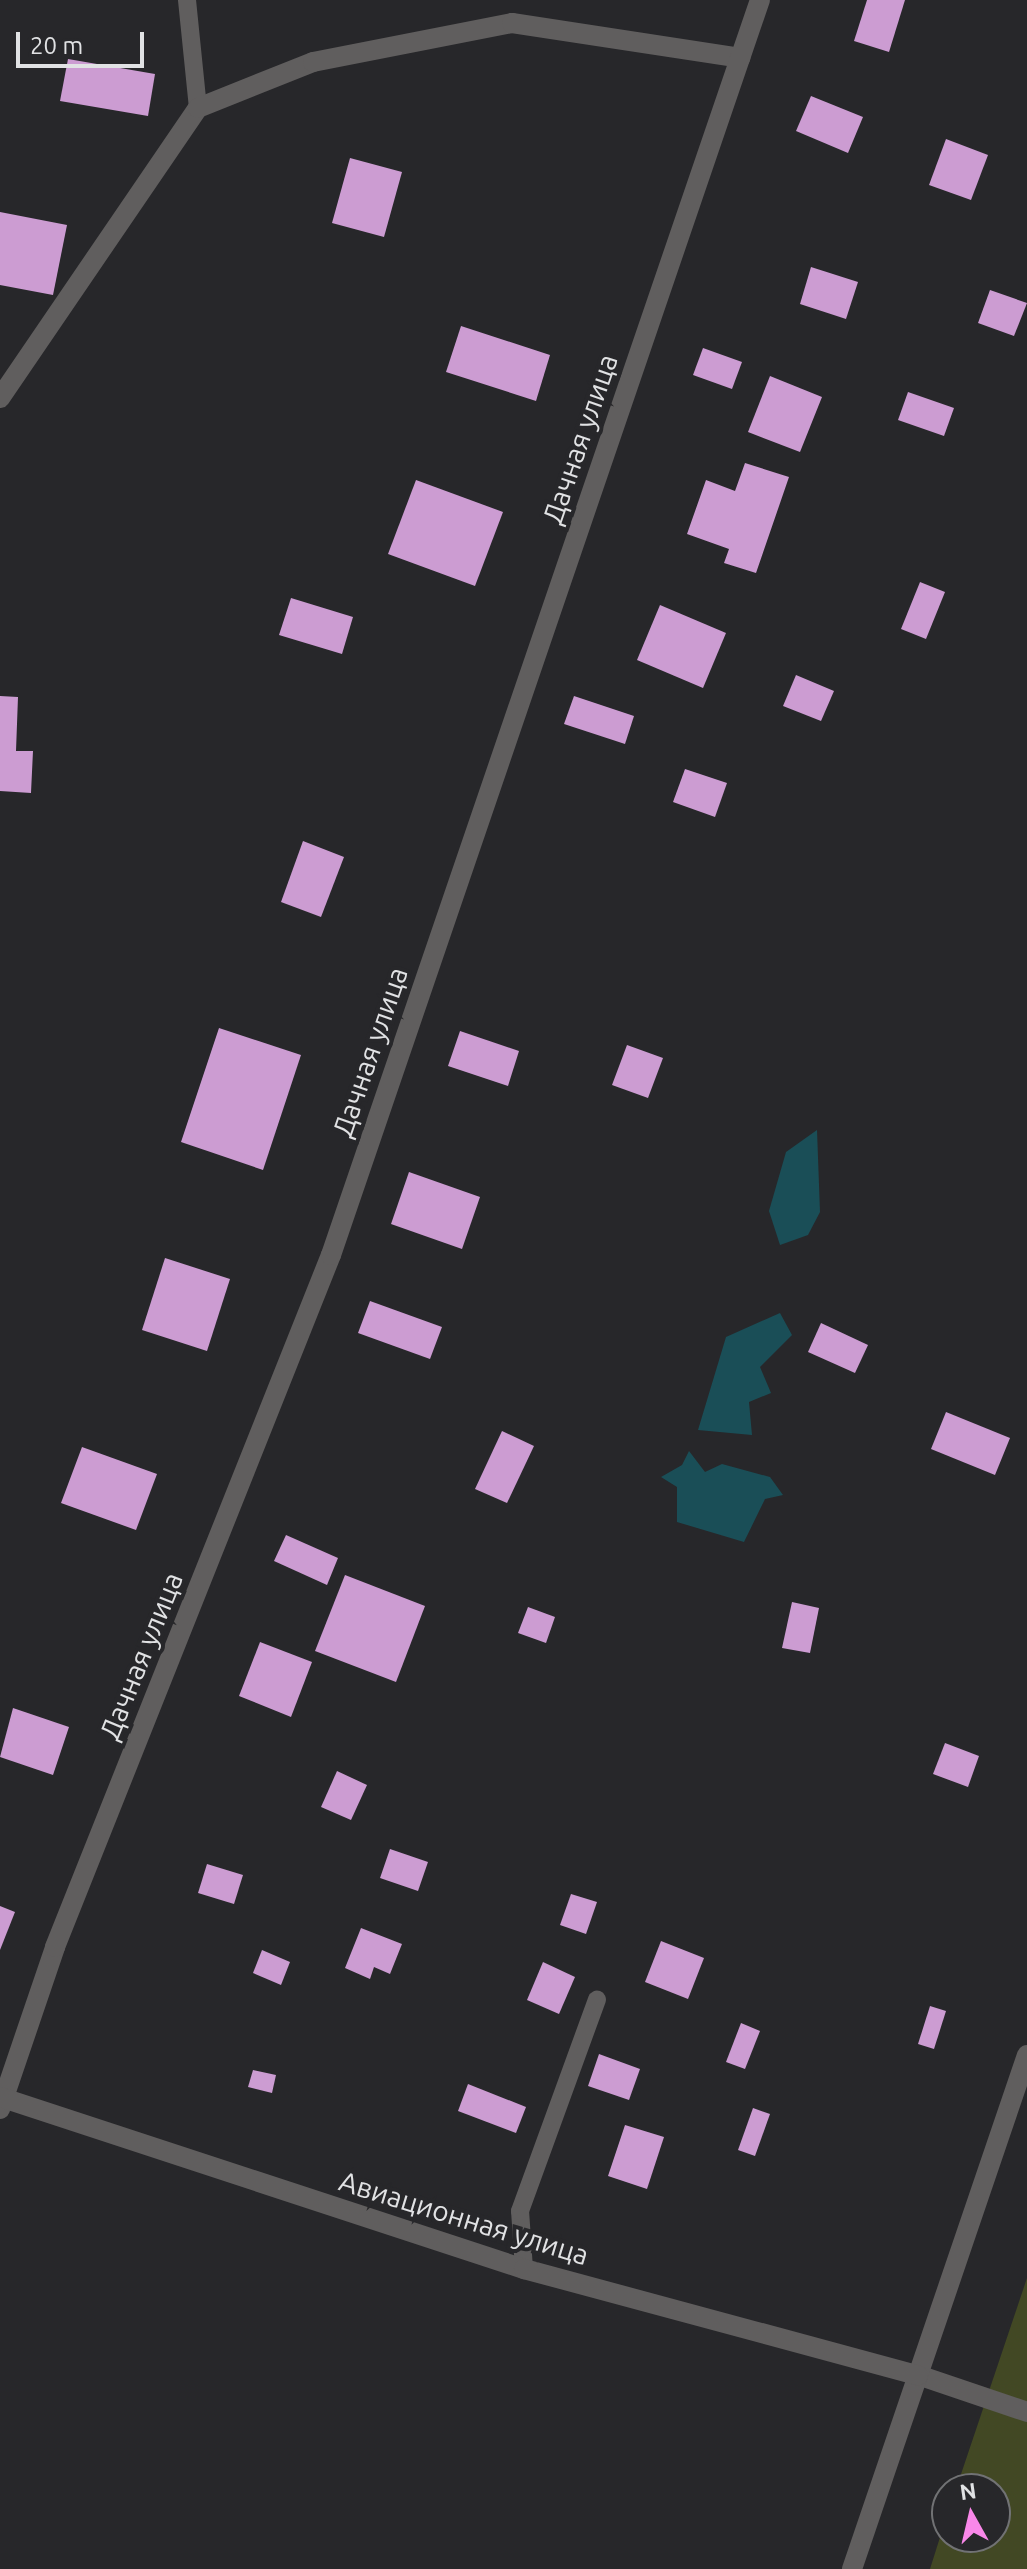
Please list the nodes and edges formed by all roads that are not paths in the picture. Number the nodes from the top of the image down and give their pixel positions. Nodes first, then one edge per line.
1 (187, 0) edge
2 (760, 0) edge
3 (740, 58) junction
4 (198, 108) junction
5 (0, 398) edge
6 (597, 2000) dead end
7 (1027, 2055) edge
8 (1, 2102) edge
9 (524, 2269) junction
10 (918, 2375) junction
11 (1027, 2412) edge
12 (852, 2569) edge

1 - 4 lane
2 - 3 street, Дачная улица
3 - 4 street
3 - 8 street, Дачная улица
4 - 5 street
6 - 9 lane
7 - 10 street
8 - 9 street, Авиационная улица
9 - 10 street, Авиационная улица
10 - 11 street, Авиационная улица
10 - 12 street

